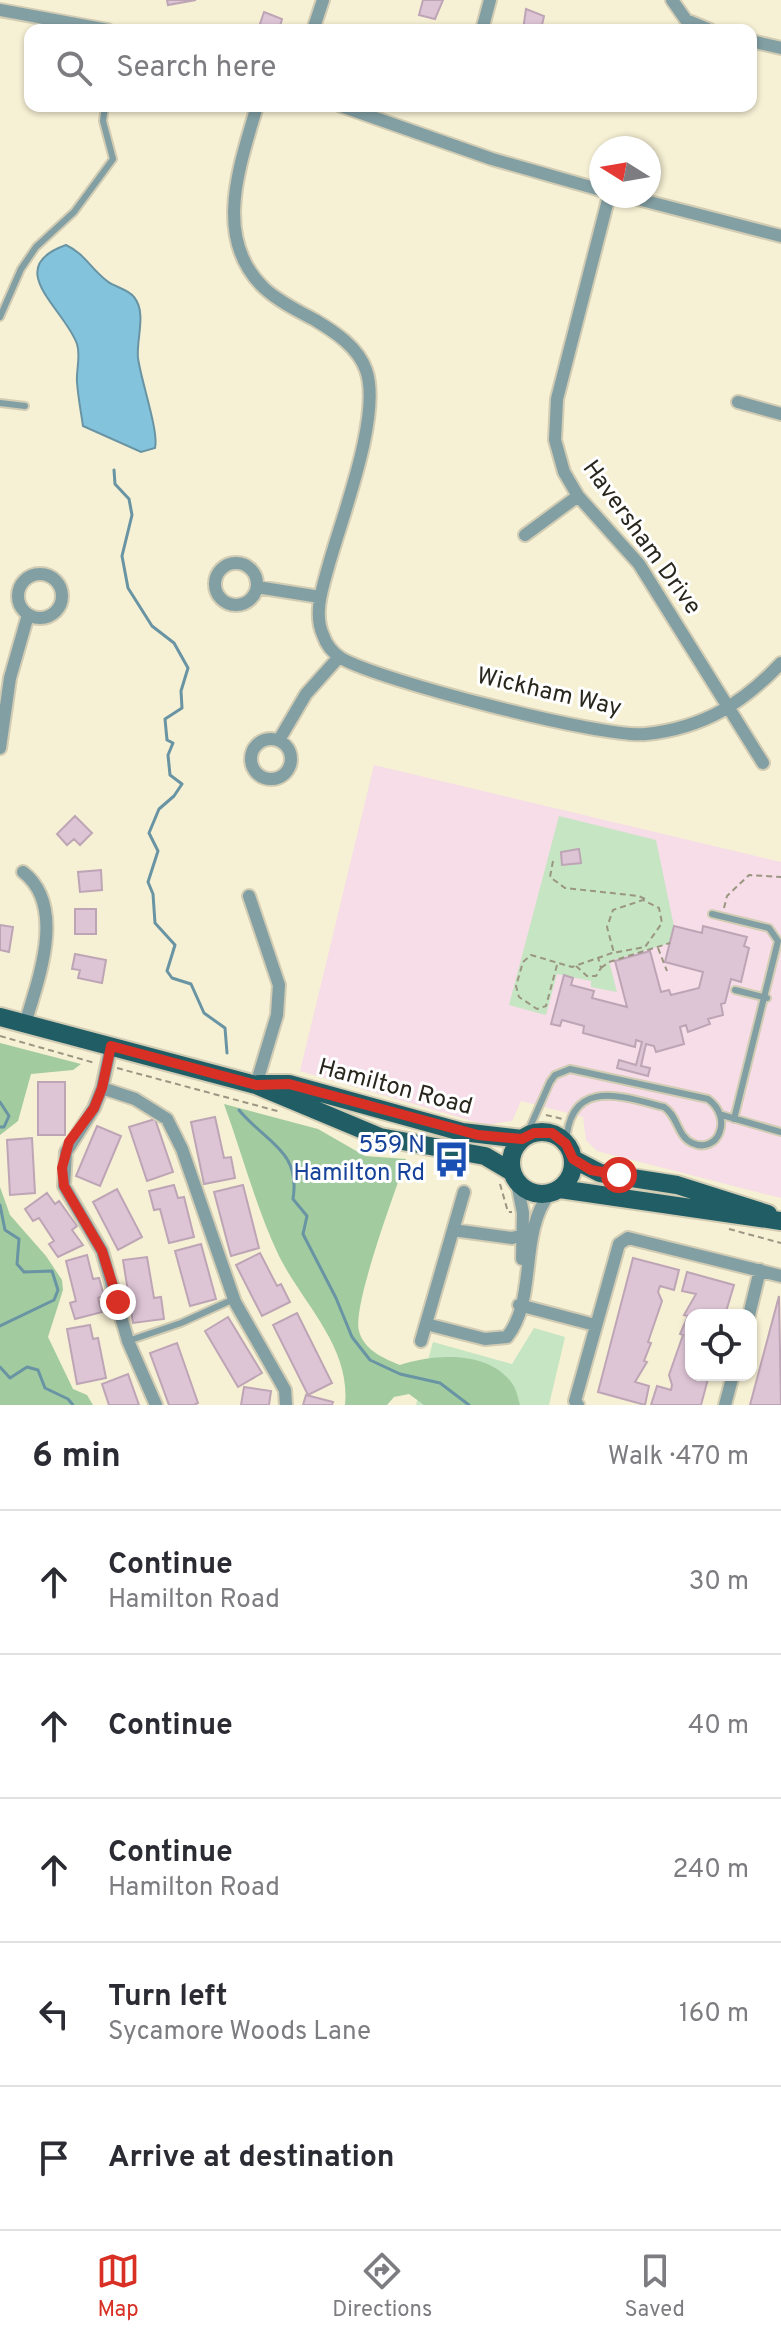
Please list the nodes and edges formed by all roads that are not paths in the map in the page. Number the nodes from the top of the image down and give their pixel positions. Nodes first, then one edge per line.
1 (323, 0) edge
2 (490, 0) edge
3 (672, 0) edge
4 (0, 10) edge
5 (76, 24) edge
6 (315, 24) edge
7 (484, 24) edge
8 (696, 24) edge
9 (757, 42) edge
10 (781, 48) edge
11 (104, 112) edge
12 (255, 112) edge
13 (358, 112) edge
14 (589, 187) edge
15 (661, 205) edge
16 (606, 208) edge
17 (781, 236) edge
18 (0, 317) edge
19 (738, 402) dead end
20 (0, 403) edge
21 (25, 406) dead end
22 (781, 414) edge
23 (578, 496) junction
24 (525, 535) dead end
25 (257, 587) dead end
26 (320, 597) junction
27 (28, 615) dead end
28 (339, 657) junction
29 (781, 663) edge
30 (731, 709) junction
31 (279, 740) dead end
32 (0, 748) edge
33 (763, 763) dead end
34 (23, 872) dead end
35 (249, 896) dead end
36 (712, 914) dead end
37 (735, 990) dead end
38 (767, 998) junction
39 (0, 1017) edge
40 (25, 1024) junction
41 (111, 1046) junction
42 (256, 1085) junction
43 (102, 1088) junction
44 (722, 1115) junction
45 (734, 1119) junction
46 (781, 1132) edge
47 (524, 1138) junction
48 (570, 1151) junction
49 (508, 1177) junction
50 (555, 1191) junction
51 (464, 1192) dead end
52 (781, 1220) edge
53 (453, 1230) junction
54 (523, 1235) junction
55 (760, 1270) junction
56 (781, 1276) edge
57 (234, 1299) junction
58 (519, 1305) junction
59 (750, 1309) edge
60 (426, 1324) junction
61 (595, 1325) junction
62 (128, 1341) junction
63 (421, 1341) dead end
64 (731, 1381) edge
65 (577, 1403) edge
66 (156, 1405) edge
67 (286, 1405) edge
68 (725, 1405) edge

1 - 6 street
2 - 7 street
3 - 8 street
4 - 5 street
9 - 10 street
11 - 18 lane
12 - 26 street
13 - 14 street
15 - 17 street
16 - 23 street, Haversham Drive
19 - 22 street
20 - 21 lane
23 - 24 street
23 - 30 street, Haversham Drive
25 - 26 street
26 - 28 street
27 - 32 street
28 - 30 street, Wickham Way
28 - 31 street
29 - 30 street, Wickham Way
30 - 33 street, Haversham Drive
34 - 40 street
35 - 42 street
36 - 38 lane
37 - 38 lane
38 - 45 lane
39 - 40 main road, Hamilton Road
40 - 41 main road, Hamilton Road
41 - 42 main road, Hamilton Road
41 - 43 street
42 - 47 main road, Hamilton Road
42 - 49 main road, Hamilton Road
43 - 57 street
43 - 62 street
44 - 45 lane
44 - 47 lane
44 - 48 lane
45 - 46 lane
47 - 48 main road
47 - 49 main road
48 - 50 main road
48 - 52 main road
49 - 50 main road
49 - 54 street
50 - 52 main road
50 - 58 street
51 - 53 street
53 - 54 street
53 - 60 street
54 - 58 street
55 - 56 street
55 - 59 street
55 - 61 street
57 - 62 lane
57 - 67 street
58 - 60 street
58 - 61 street
60 - 63 street
61 - 65 street
62 - 66 street
64 - 68 street

